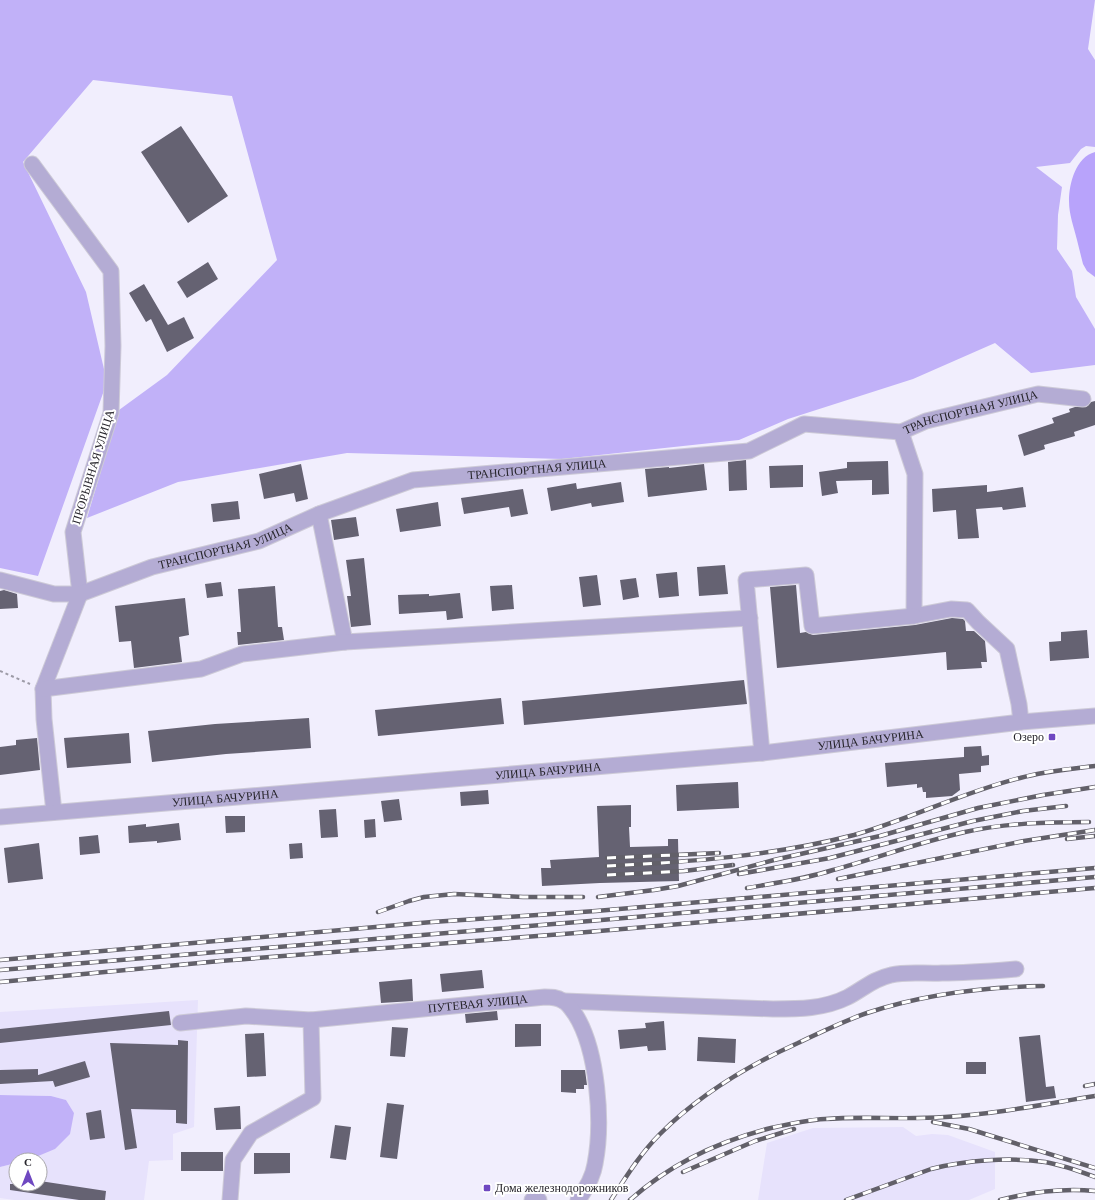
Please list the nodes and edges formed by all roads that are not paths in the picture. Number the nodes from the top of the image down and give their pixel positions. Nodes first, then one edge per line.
1 (32, 164) dead end
2 (1083, 399) dead end
3 (901, 432) junction
4 (319, 514) junction
5 (0, 580) edge
6 (80, 594) junction
7 (914, 616) junction
8 (750, 618) junction
9 (345, 642) junction
10 (43, 689) junction
11 (1095, 716) edge
12 (1021, 722) junction
13 (762, 753) junction
14 (54, 812) junction
15 (0, 817) edge
16 (1016, 969) dead end
17 (564, 1001) junction
18 (591, 1002) junction
19 (311, 1020) junction
20 (579, 1020) junction
21 (180, 1023) dead end
22 (230, 1200) edge
23 (532, 1200) edge
24 (539, 1200) edge
25 (578, 1200) edge

1 - 6 street, ПРОРЫВНАЯ УЛИЦА
2 - 3 street, ТРАНСПОРТНАЯ УЛИЦА
3 - 4 street, ТРАНСПОРТНАЯ УЛИЦА
3 - 7 street
4 - 6 street, ТРАНСПОРТНАЯ УЛИЦА
4 - 9 street
5 - 6 street, ТРАНСПОРТНАЯ УЛИЦА
6 - 10 street, ПРОРЫВНАЯ УЛИЦА
7 - 8 street
7 - 12 street
8 - 9 street
8 - 13 street
9 - 10 street
10 - 14 street, ПРОРЫВНАЯ УЛИЦА
11 - 12 street, УЛИЦА БАЧУРИНА
12 - 13 street, УЛИЦА БАЧУРИНА
13 - 14 street, УЛИЦА БАЧУРИНА
14 - 15 street, УЛИЦА БАЧУРИНА
16 - 18 street, ПУТЕВАЯ УЛИЦА
17 - 18 street, ПУТЕВАЯ УЛИЦА
17 - 19 street, ПУТЕВАЯ УЛИЦА
17 - 20 street
18 - 20 street
19 - 21 street, ПУТЕВАЯ УЛИЦА
19 - 22 street
20 - 25 street
23 - 24 street

